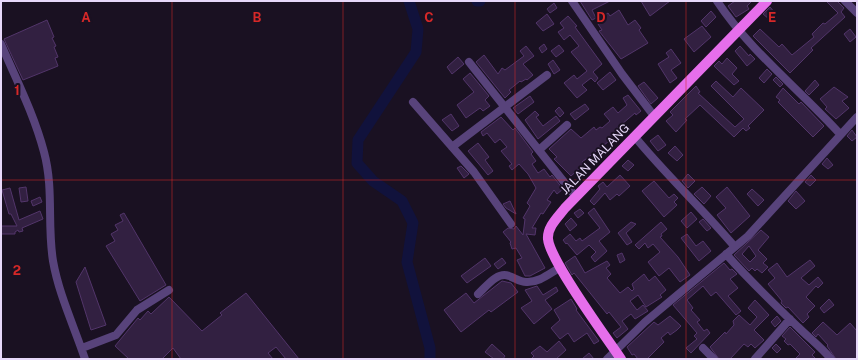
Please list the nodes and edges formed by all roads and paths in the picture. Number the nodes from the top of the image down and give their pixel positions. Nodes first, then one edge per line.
1 (572, 1) edge
2 (717, 1) edge
3 (767, 1) edge
4 (845, 1) edge
5 (857, 12) edge
6 (739, 30) junction
7 (1, 44) edge
8 (469, 62) dead end
9 (546, 75) dead end
10 (413, 102) dead end
11 (504, 108) junction
12 (654, 116) junction
13 (857, 117) edge
14 (566, 125) dead end
15 (840, 134) junction
16 (635, 137) junction
17 (452, 147) junction
18 (539, 150) junction
19 (576, 197) junction
20 (511, 224) dead end
21 (735, 247) junction
22 (726, 254) junction
23 (561, 267) junction
24 (169, 290) dead end
25 (478, 294) dead end
26 (790, 319) junction
27 (82, 348) junction
28 (703, 348) dead end
29 (615, 350) junction
30 (85, 359) edge
31 (607, 359) edge
32 (621, 359) edge
33 (714, 359) edge
34 (755, 359) edge
35 (831, 359) edge

1 - 12 street
2 - 6 street
3 - 6 main road, JALAN MALANG
4 - 5 street
6 - 12 main road, JALAN MALANG
6 - 15 street
7 - 27 street
8 - 11 street
9 - 11 street
10 - 17 street
11 - 17 street
11 - 18 street
12 - 16 main road, JALAN MALANG
13 - 15 street
14 - 18 street
15 - 21 street
16 - 19 main road, JALAN MALANG
16 - 21 street
17 - 20 street
18 - 19 street
19 - 23 main road, JALAN MALANG
21 - 22 street
22 - 26 street
22 - 29 street
23 - 25 street
23 - 29 main road, JALAN MALANG
24 - 27 street
26 - 34 street
26 - 35 street
27 - 30 street
28 - 33 street
29 - 31 street
29 - 32 main road, JALAN MALANG

